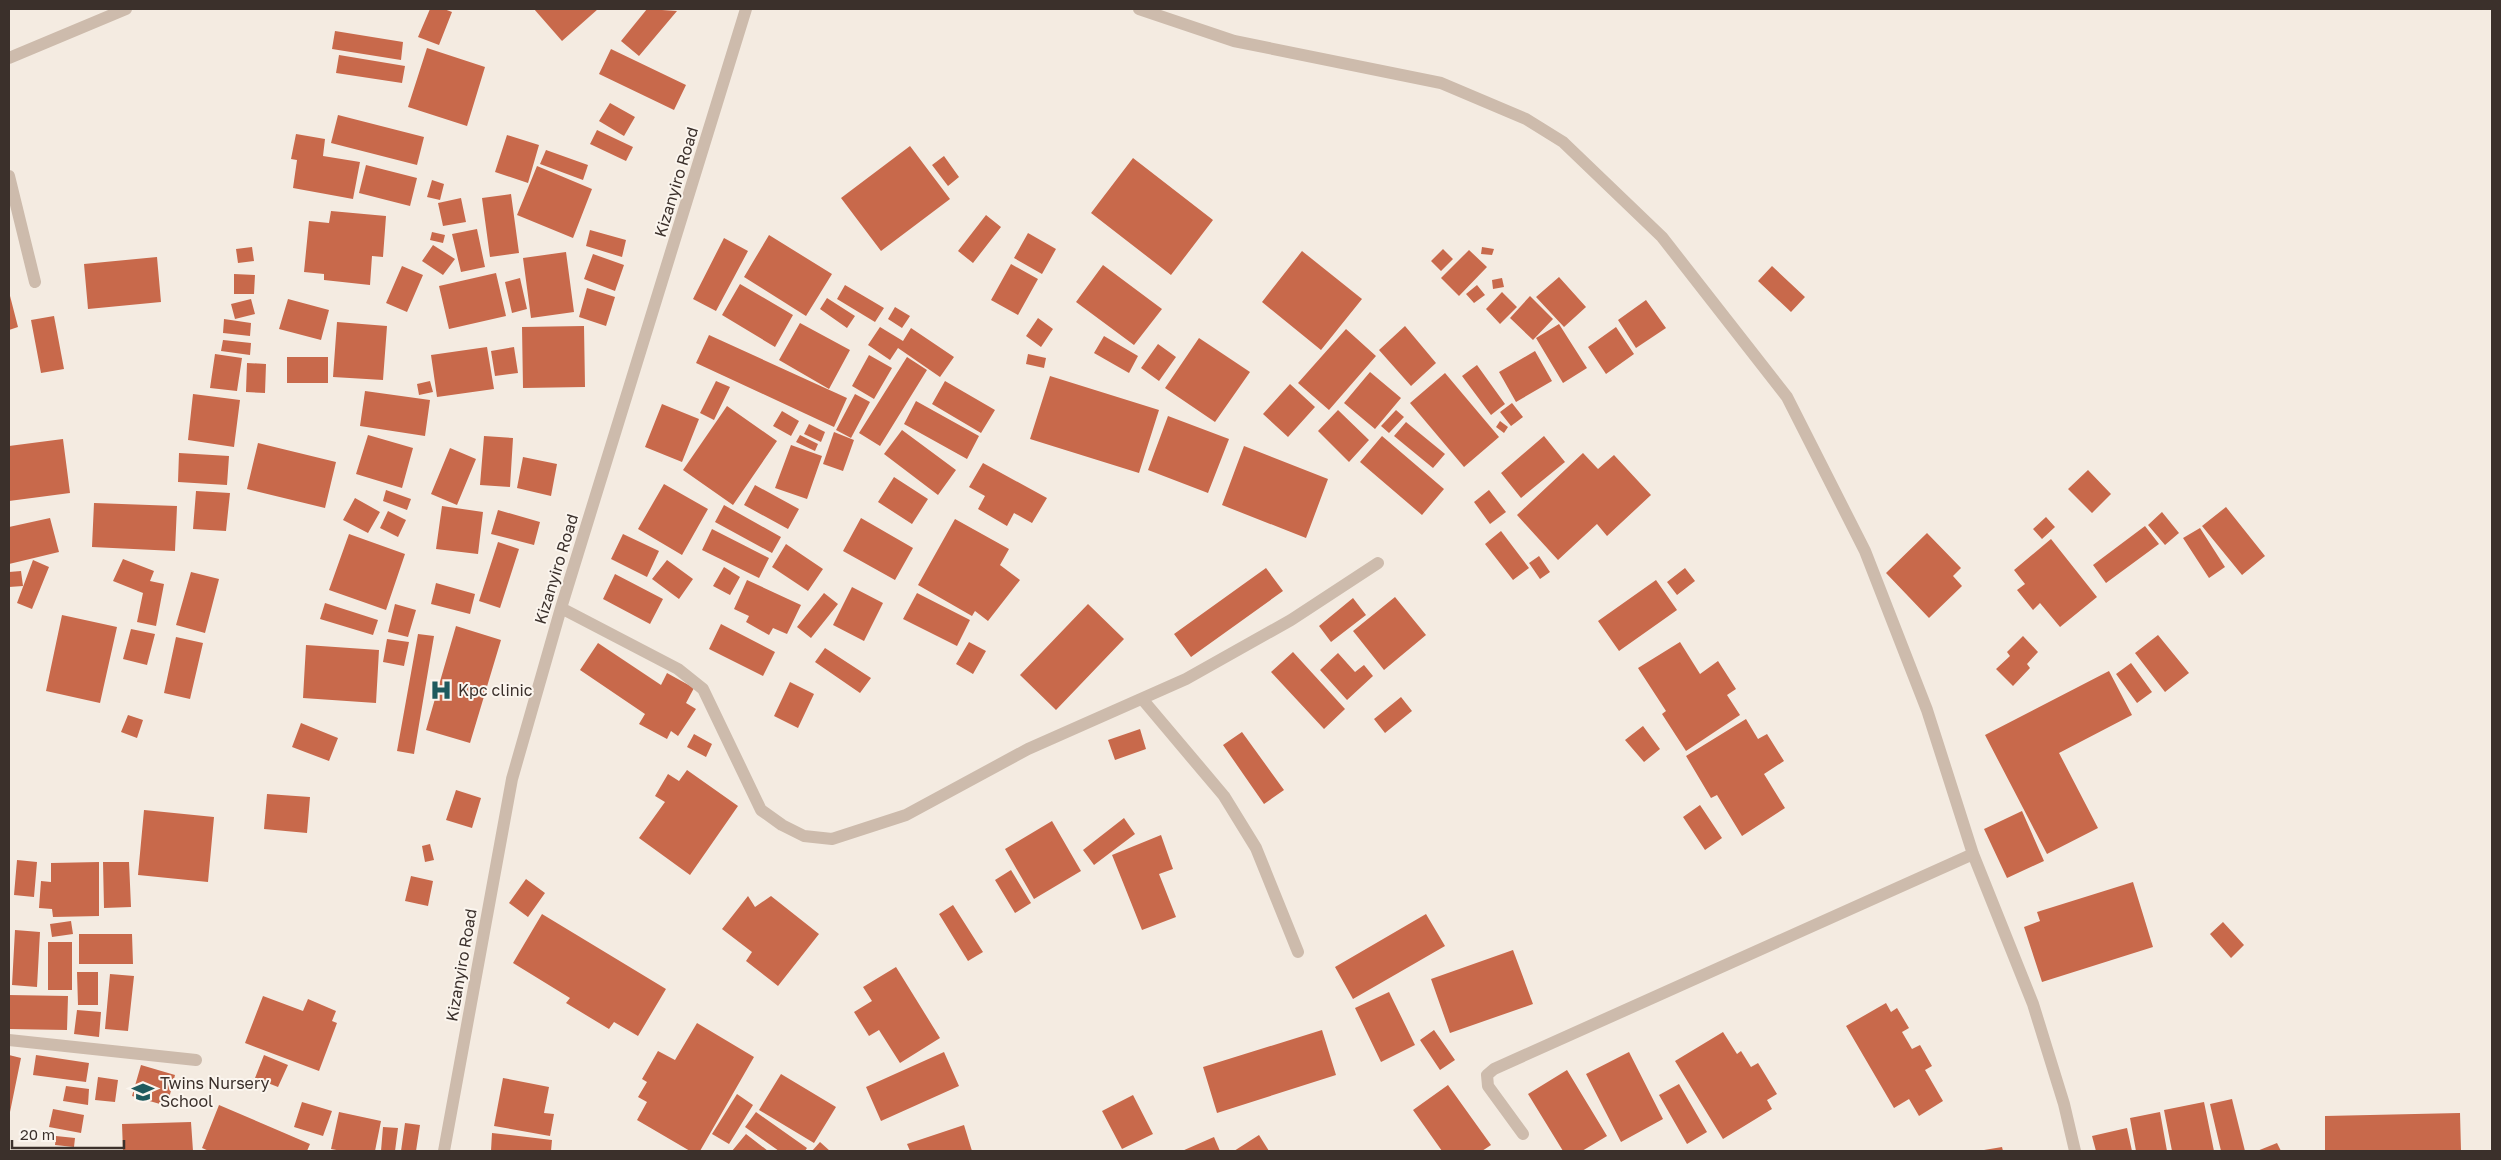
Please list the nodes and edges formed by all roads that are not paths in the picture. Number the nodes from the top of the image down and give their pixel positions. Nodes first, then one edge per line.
1 (126, 9) edge
2 (746, 9) edge
3 (1139, 9) edge
4 (9, 58) edge
5 (9, 176) edge
6 (34, 282) dead end
7 (1378, 563) dead end
8 (561, 608) junction
9 (1143, 700) junction
10 (1973, 854) junction
11 (1298, 952) dead end
12 (9, 1040) edge
13 (196, 1060) dead end
14 (1523, 1134) dead end
15 (444, 1151) edge
16 (2075, 1151) edge

1 - 4 street
2 - 8 street, Kizanyiro Road
3 - 10 street
5 - 6 street
7 - 9 street
8 - 9 street
8 - 15 street, Kizanyiro Road
9 - 11 street
10 - 14 street
10 - 16 street
12 - 13 street

